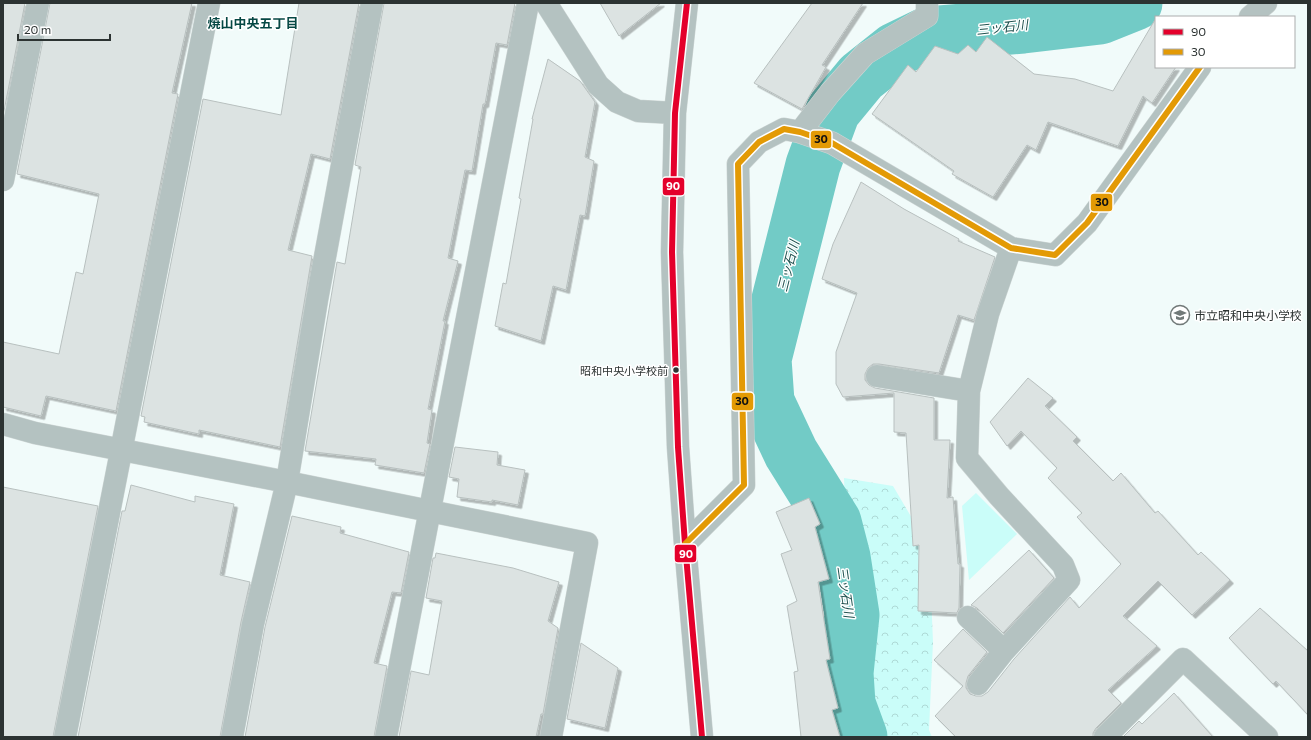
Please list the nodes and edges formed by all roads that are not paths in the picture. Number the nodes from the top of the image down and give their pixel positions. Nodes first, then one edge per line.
1 (38, 3) edge
2 (209, 3) edge
3 (372, 3) edge
4 (528, 3) edge
5 (546, 3) edge
6 (687, 3) edge
7 (927, 3) edge
8 (1266, 3) edge
9 (1251, 16) edge
10 (1199, 68) edge
11 (675, 113) junction
12 (806, 134) junction
13 (3, 180) edge
14 (1011, 248) junction
15 (877, 376) dead end
16 (969, 391) junction
17 (3, 424) edge
18 (121, 450) junction
19 (287, 482) junction
20 (430, 511) junction
21 (685, 544) junction
22 (968, 617) dead end
23 (1004, 651) junction
24 (978, 684) dead end
25 (65, 737) edge
26 (232, 737) edge
27 (386, 737) edge
28 (551, 737) edge
29 (702, 737) edge
30 (1105, 737) edge
31 (1267, 737) edge

1 - 13 street
2 - 18 street
3 - 19 street
4 - 20 street
5 - 11 street
6 - 11 street
7 - 12 street
8 - 9 street
10 - 14 street
11 - 21 street
12 - 14 street
12 - 21 street
14 - 16 street
15 - 16 street
16 - 23 street
17 - 18 street
18 - 19 street
18 - 25 street
19 - 20 street
19 - 26 street
20 - 27 street
20 - 28 street
21 - 29 street
22 - 23 street
23 - 24 street
30 - 31 street

